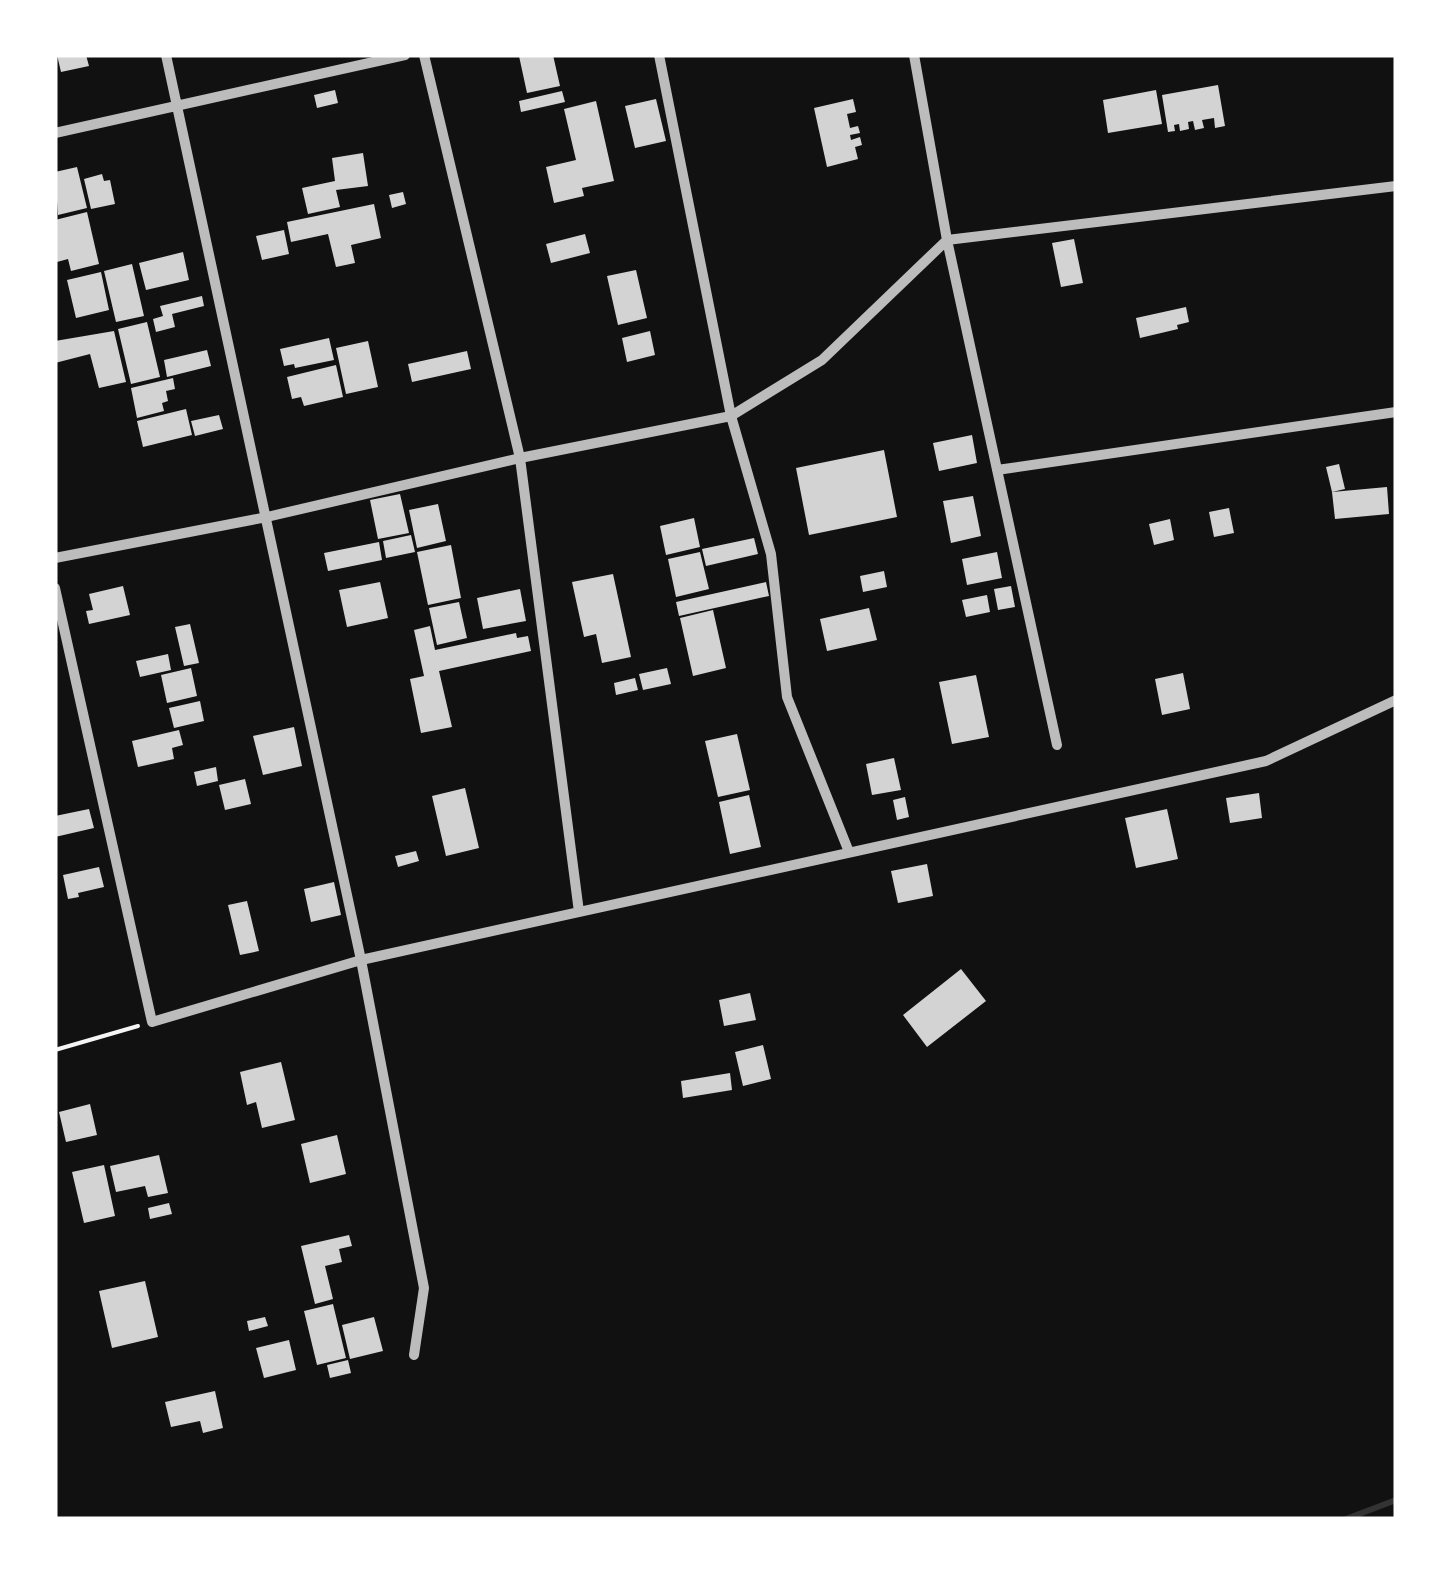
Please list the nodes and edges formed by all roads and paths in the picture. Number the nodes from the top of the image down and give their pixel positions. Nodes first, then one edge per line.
1 (166, 55) edge
2 (405, 55) edge
3 (424, 55) edge
4 (660, 55) edge
5 (914, 55) edge
6 (176, 108) junction
7 (55, 133) edge
8 (1396, 186) edge
9 (947, 240) junction
10 (1396, 412) edge
11 (731, 416) junction
12 (520, 458) junction
13 (997, 470) junction
14 (267, 517) junction
15 (55, 558) edge
16 (55, 588) edge
17 (1396, 700) edge
18 (1057, 745) dead end
19 (850, 852) junction
20 (578, 912) junction
21 (361, 960) junction
22 (152, 1022) junction
23 (55, 1050) edge
24 (414, 1355) dead end

1 - 6 street
2 - 6 street
3 - 12 street
4 - 11 street
5 - 9 street
6 - 7 street
6 - 14 street
8 - 9 street
9 - 11 street
9 - 13 street
10 - 13 street
11 - 12 street
11 - 19 street
12 - 14 street
12 - 20 street
13 - 18 street
14 - 15 street
14 - 21 street
16 - 22 street
17 - 19 street
19 - 20 street
20 - 21 street
21 - 22 street
21 - 24 street
22 - 23 path

